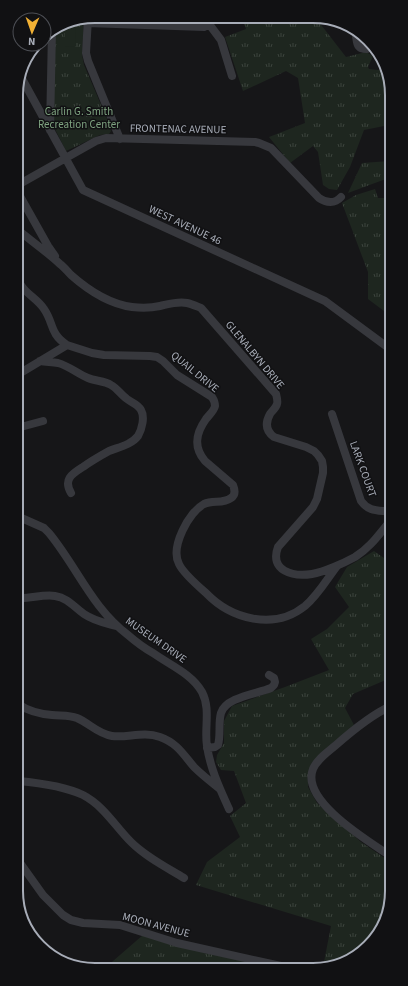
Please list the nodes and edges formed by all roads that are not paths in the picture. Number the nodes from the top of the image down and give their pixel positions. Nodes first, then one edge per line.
1 (137, 23) edge
2 (207, 23) edge
3 (211, 23) edge
4 (87, 24) edge
5 (356, 38) edge
6 (367, 47) edge
7 (52, 52) edge
8 (232, 76) dead end
9 (24, 82) edge
10 (50, 130) junction
11 (120, 139) junction
12 (65, 159) junction
13 (23, 184) edge
14 (341, 197) dead end
15 (23, 201) edge
16 (23, 234) edge
17 (61, 264) junction
18 (23, 288) edge
19 (67, 345) junction
20 (385, 345) edge
21 (40, 361) junction
22 (23, 371) edge
23 (332, 414) dead end
24 (43, 421) dead end
25 (23, 426) edge
26 (71, 492) dead end
27 (385, 511) edge
28 (23, 518) edge
29 (385, 527) edge
30 (338, 565) junction
31 (23, 598) edge
32 (116, 626) junction
33 (269, 675) dead end
34 (23, 707) edge
35 (385, 709) edge
36 (207, 748) junction
37 (23, 782) edge
38 (220, 789) junction
39 (229, 809) dead end
40 (385, 853) edge
41 (23, 867) edge
42 (184, 878) dead end
43 (267, 963) edge

1 - 2 street
3 - 8 street
4 - 11 street
5 - 6 street
7 - 10 street
9 - 10 street, WEST AVENUE 46
10 - 12 street, WEST AVENUE 46
11 - 12 street, FRONTENAC AVENUE
11 - 14 street, FRONTENAC AVENUE
12 - 13 street, FRONTENAC AVENUE
12 - 20 street, WEST AVENUE 46
15 - 17 street
16 - 17 street, GLENALBYN DRIVE
17 - 30 street, GLENALBYN DRIVE
18 - 19 street
19 - 21 street
19 - 30 street, QUAIL DRIVE
21 - 22 street
21 - 26 street
23 - 27 street, LARK COURT
24 - 25 street
28 - 32 street, MUSEUM DRIVE
29 - 30 street, GLENALBYN DRIVE
31 - 32 street
32 - 36 street, MUSEUM DRIVE
33 - 36 street
34 - 38 street
35 - 40 street
36 - 38 street, MUSEUM DRIVE
37 - 42 street
38 - 39 street, MUSEUM DRIVE
41 - 43 street, MOON AVENUE

